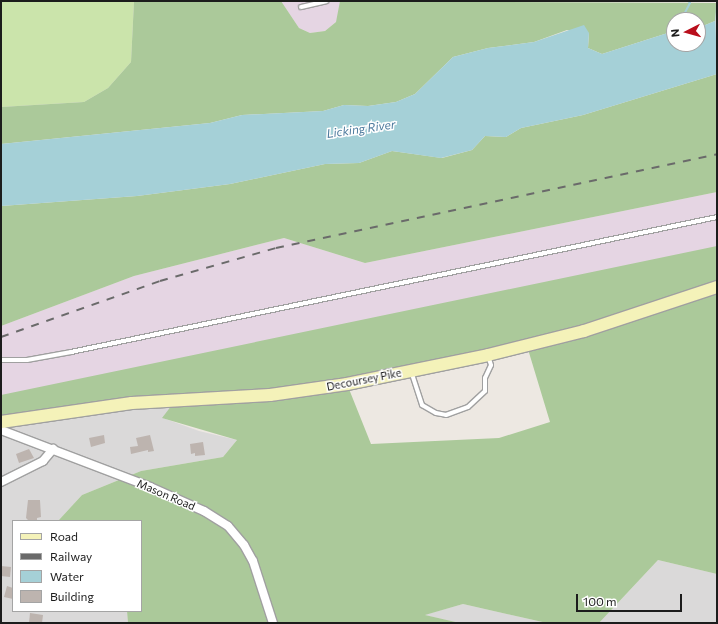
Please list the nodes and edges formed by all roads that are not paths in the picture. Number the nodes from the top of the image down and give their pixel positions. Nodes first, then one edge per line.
1 (326, 1) edge
2 (301, 7) dead end
3 (717, 217) edge
4 (717, 287) edge
5 (488, 355) junction
6 (1, 360) edge
7 (411, 371) junction
8 (1, 422) edge
9 (1, 430) edge
10 (53, 449) junction
11 (1, 482) edge
12 (273, 623) edge

1 - 2 lane
3 - 6 lane
4 - 5 main road, Decoursey Pike
5 - 7 main road, Decoursey Pike
5 - 7 lane
7 - 8 main road, Decoursey Pike
9 - 10 street, Mason Road
10 - 11 street
10 - 12 street, Mason Road

